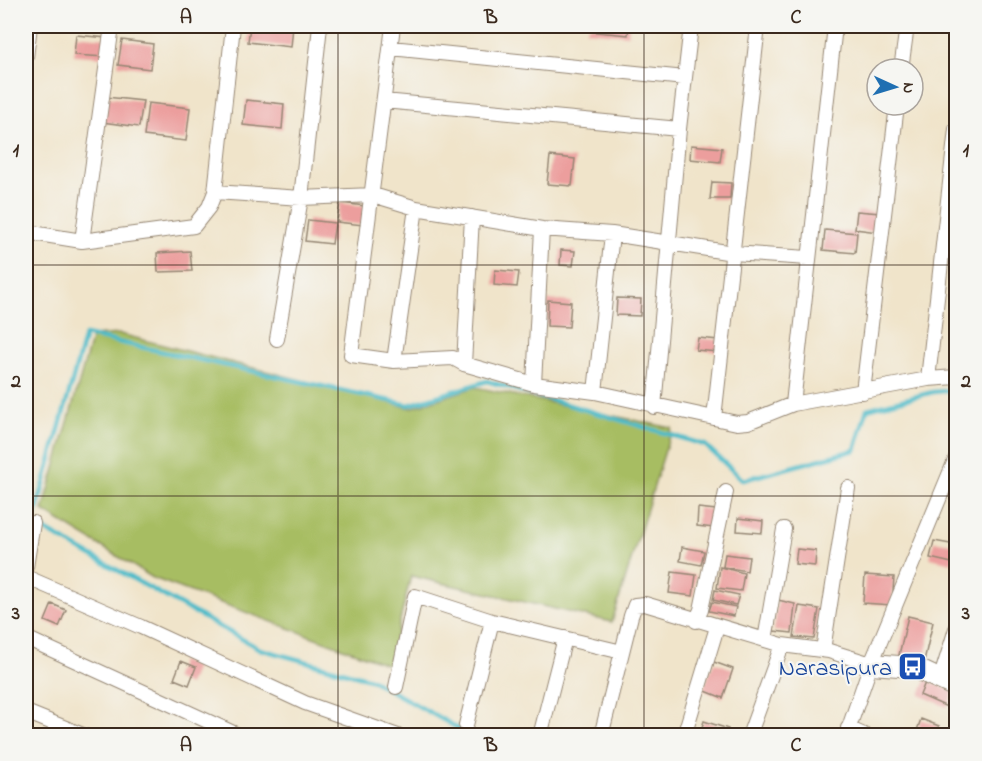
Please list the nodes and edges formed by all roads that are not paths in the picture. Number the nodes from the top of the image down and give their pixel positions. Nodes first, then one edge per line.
1 (30, 26) edge
2 (112, 26) edge
3 (233, 26) edge
4 (320, 26) edge
5 (393, 26) edge
6 (691, 26) edge
7 (758, 26) edge
8 (835, 26) edge
9 (906, 26) edge
10 (391, 48) junction
11 (26, 57) edge
12 (902, 57) edge
13 (685, 78) junction
14 (384, 101) junction
15 (896, 117) edge
16 (679, 129) junction
17 (957, 129) edge
18 (215, 192) junction
19 (373, 195) junction
20 (301, 198) junction
21 (416, 208) junction
22 (472, 217) junction
23 (542, 229) junction
24 (26, 232) edge
25 (612, 234) junction
26 (82, 240) junction
27 (668, 242) junction
28 (733, 253) junction
29 (808, 258) junction
30 (277, 339) dead end
31 (394, 361) junction
32 (464, 364) junction
33 (957, 377) edge
34 (928, 379) junction
35 (534, 384) junction
36 (595, 392) junction
37 (863, 392) junction
38 (793, 404) junction
39 (654, 407) junction
40 (714, 418) junction
41 (957, 458) edge
42 (848, 488) dead end
43 (726, 492) dead end
44 (33, 523) dead end
45 (784, 529) dead end
46 (26, 567) edge
47 (26, 577) edge
48 (492, 621) junction
49 (696, 621) junction
50 (717, 627) junction
51 (957, 629) edge
52 (26, 638) edge
53 (565, 638) junction
54 (765, 640) junction
55 (782, 645) junction
56 (823, 650) junction
57 (622, 652) junction
58 (871, 664) junction
59 (948, 683) edge
60 (396, 687) dead end
61 (26, 712) edge
62 (466, 725) dead end
63 (847, 732) edge
64 (85, 735) edge
65 (240, 735) edge
66 (398, 735) edge
67 (540, 735) edge
68 (601, 735) edge
69 (684, 735) edge
70 (749, 735) edge
71 (866, 735) edge

1 - 11 street
2 - 26 street
3 - 18 street
4 - 20 street
5 - 10 street
6 - 13 street
7 - 28 street
8 - 29 street
9 - 12 street
10 - 13 street
10 - 14 street
13 - 16 street
14 - 16 street
14 - 19 street
15 - 37 street
16 - 27 street
17 - 34 street
18 - 20 street
18 - 26 street
19 - 20 street
19 - 21 street
19 - 31 street
20 - 30 street
21 - 22 street
21 - 31 street
22 - 23 street
22 - 32 street
23 - 25 street
23 - 35 street
24 - 26 street
25 - 27 street
25 - 36 street
27 - 28 street
27 - 39 street
28 - 29 street
28 - 40 street
29 - 38 street
31 - 32 street
32 - 35 street
33 - 34 street
34 - 37 street
35 - 36 street
36 - 39 street
37 - 38 street
38 - 40 street
39 - 40 street
41 - 58 street
42 - 56 street
43 - 49 street
44 - 46 street
45 - 54 street
47 - 66 street
48 - 53 street
48 - 60 street
48 - 62 street
49 - 50 street
49 - 57 street
50 - 54 street
50 - 69 street
51 - 59 street
52 - 65 street
53 - 57 street
53 - 67 street
54 - 55 street
55 - 56 street
55 - 70 street
56 - 58 street
57 - 68 street
58 - 59 street
58 - 63 street
61 - 64 street
63 - 71 street

